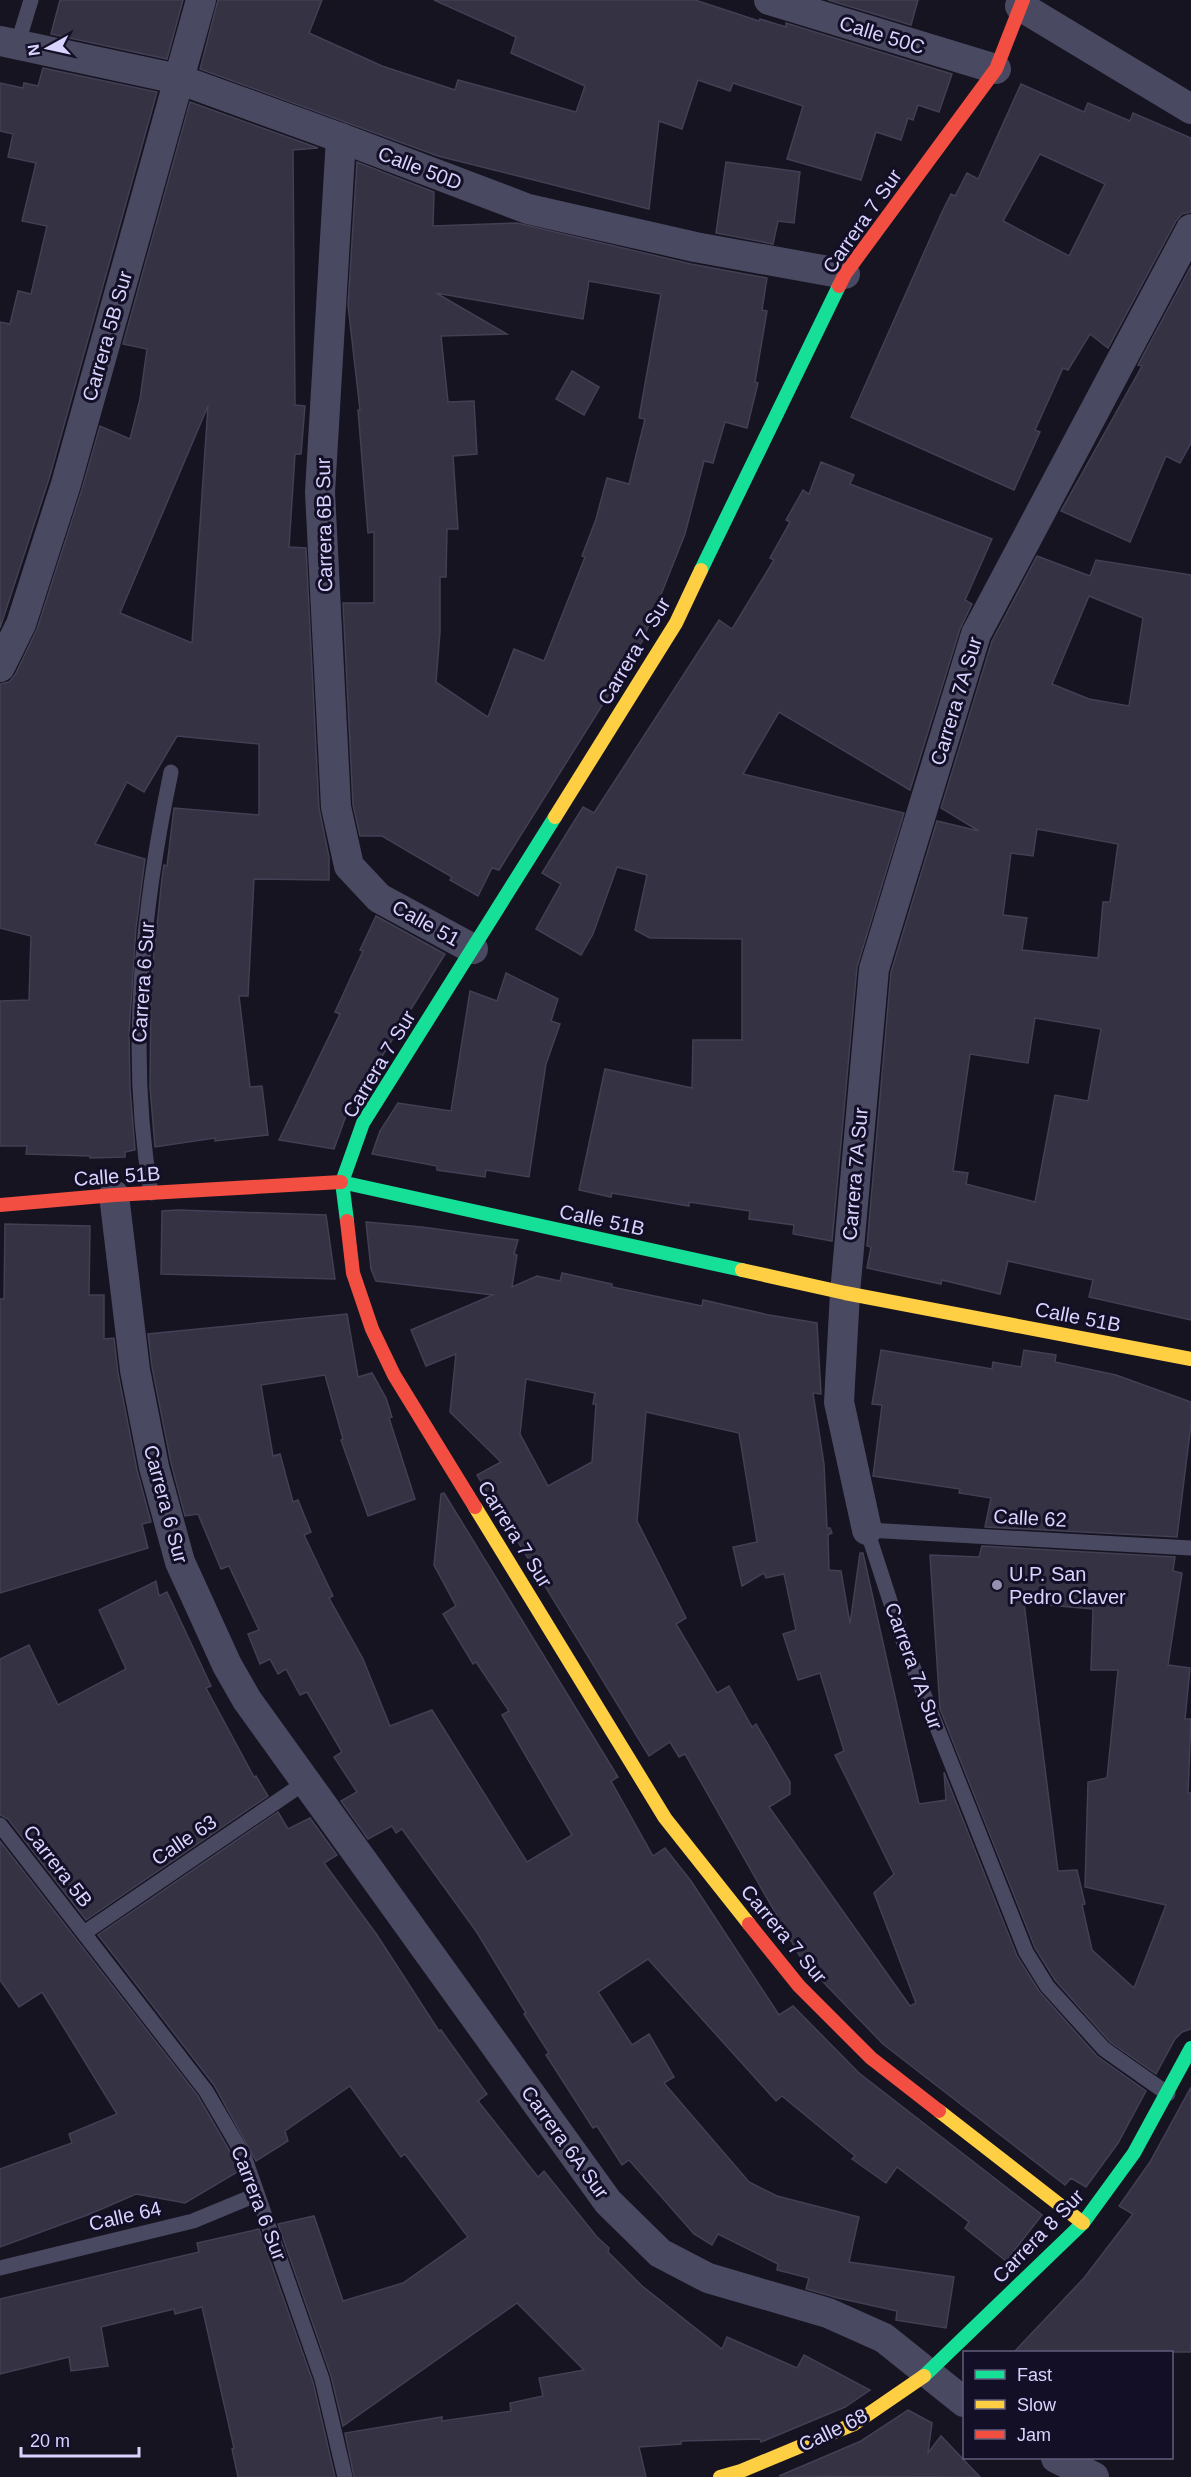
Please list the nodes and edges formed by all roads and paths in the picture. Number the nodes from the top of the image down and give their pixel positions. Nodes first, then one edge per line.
1 (31, 0) edge
2 (201, 0) edge
3 (769, 0) edge
4 (1022, 3) edge
5 (8, 44) edge
6 (996, 69) junction
7 (178, 79) junction
8 (1191, 109) edge
9 (341, 138) junction
10 (1191, 229) edge
11 (845, 274) junction
12 (0, 667) edge
13 (171, 772) dead end
14 (380, 898) joint
15 (473, 949) junction
16 (342, 1182) junction
17 (151, 1193) junction
18 (114, 1195) junction
19 (0, 1205) edge
20 (845, 1293) junction
21 (1191, 1359) edge
22 (867, 1530) junction
23 (1191, 1548) edge
24 (307, 1781) junction
25 (0, 1825) edge
26 (84, 1933) junction
27 (1191, 2048) edge
28 (1168, 2094) junction
29 (256, 2195) junction
30 (1083, 2223) junction
31 (0, 2268) edge
32 (929, 2373) junction
33 (963, 2401) edge
34 (1060, 2459) edge
35 (345, 2477) edge
36 (720, 2477) edge
37 (1094, 2477) edge

1 - 5 lane
2 - 7 street, Carrera 5B Sur
3 - 6 street, Calle 50C
4 - 6 street, Carrera 7 Sur
4 - 8 street
5 - 7 street, Calle 50D
6 - 11 street, Carrera 7 Sur
7 - 9 street, Calle 50D
7 - 12 street, Carrera 5B Sur
9 - 11 street, Calle 50D
9 - 14 street, Carrera 6B Sur
10 - 20 street, Carrera 7A Sur
11 - 15 street, Carrera 7 Sur
13 - 17 lane, Carrera 6 Sur
14 - 15 street, Calle 51
15 - 16 street, Carrera 7 Sur
16 - 17 street, Calle 51B
16 - 20 street, Calle 51B
16 - 30 street, Carrera 7 Sur
17 - 18 street, Calle 51B
18 - 19 street, Calle 51B
18 - 24 street, Carrera 6 Sur
20 - 21 street, Calle 51B
20 - 22 street, Carrera 7A Sur
22 - 23 lane, Calle 62
22 - 28 lane, Carrera 7A Sur
24 - 26 lane, Calle 63
24 - 32 street, Carrera 6A Sur
25 - 26 lane, Carrera 5B
26 - 29 lane, Carrera 6 Sur
27 - 28 street, Carrera 8 Sur
28 - 30 street, Carrera 8 Sur
29 - 31 lane, Calle 64
29 - 35 lane, Carrera 6 Sur
30 - 32 street, Carrera 8 Sur
32 - 33 street
32 - 36 street, Calle 68
34 - 37 street

